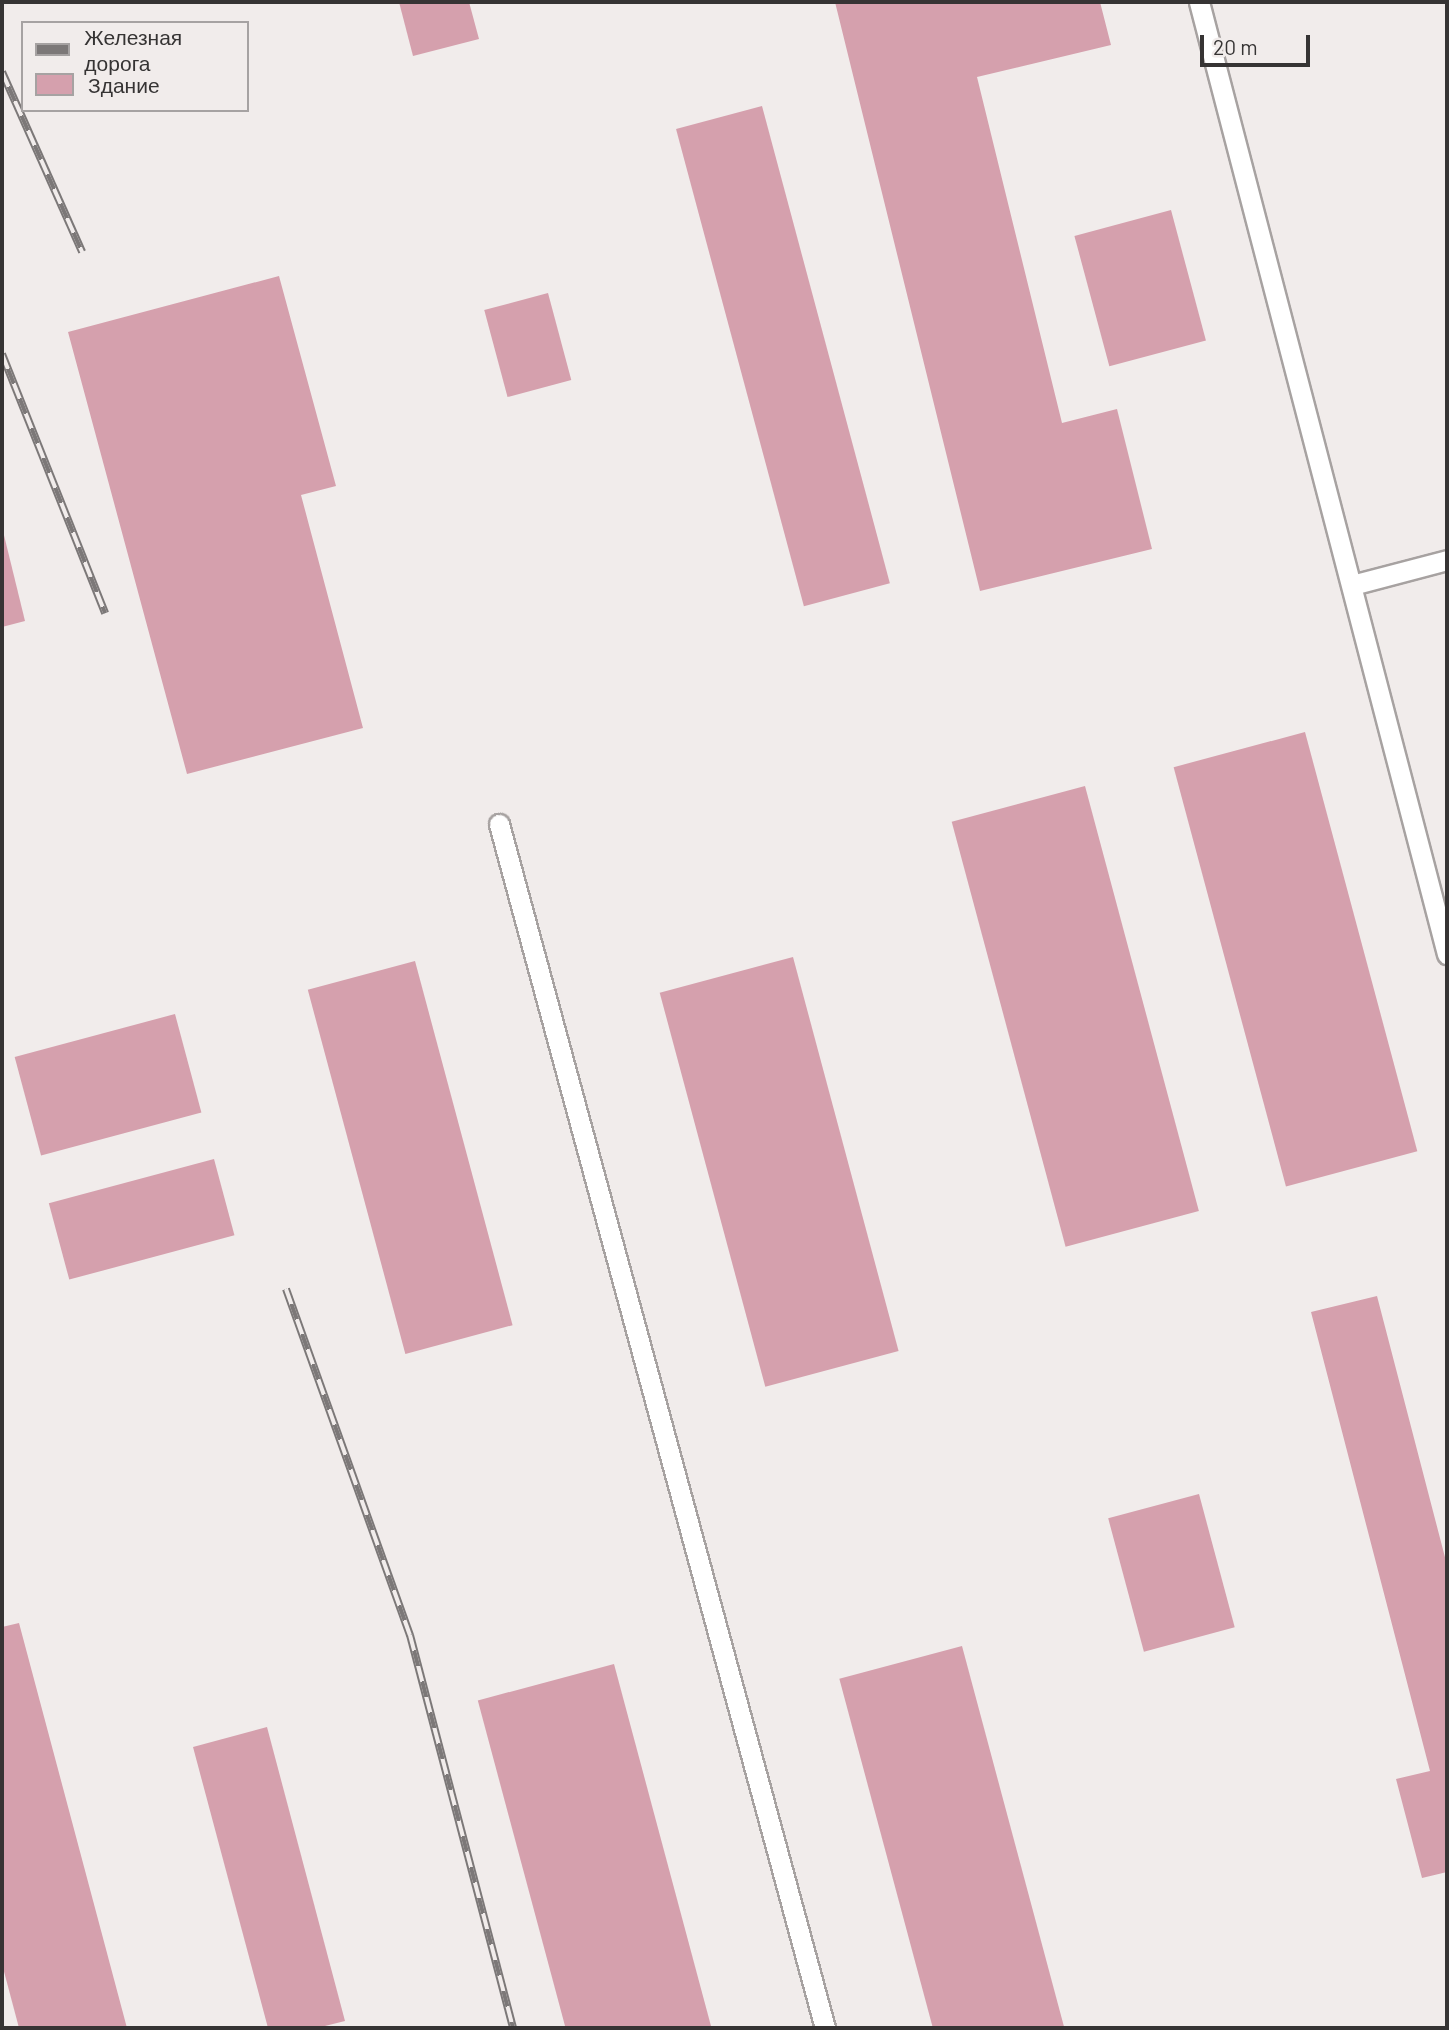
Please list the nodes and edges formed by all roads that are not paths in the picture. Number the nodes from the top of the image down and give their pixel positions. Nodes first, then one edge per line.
1 (1199, 2) edge
2 (1447, 560) edge
3 (1352, 584) junction
4 (499, 824) dead end
5 (1447, 954) edge
6 (825, 2028) edge

1 - 3 lane
2 - 3 lane
3 - 5 lane
4 - 6 lane

